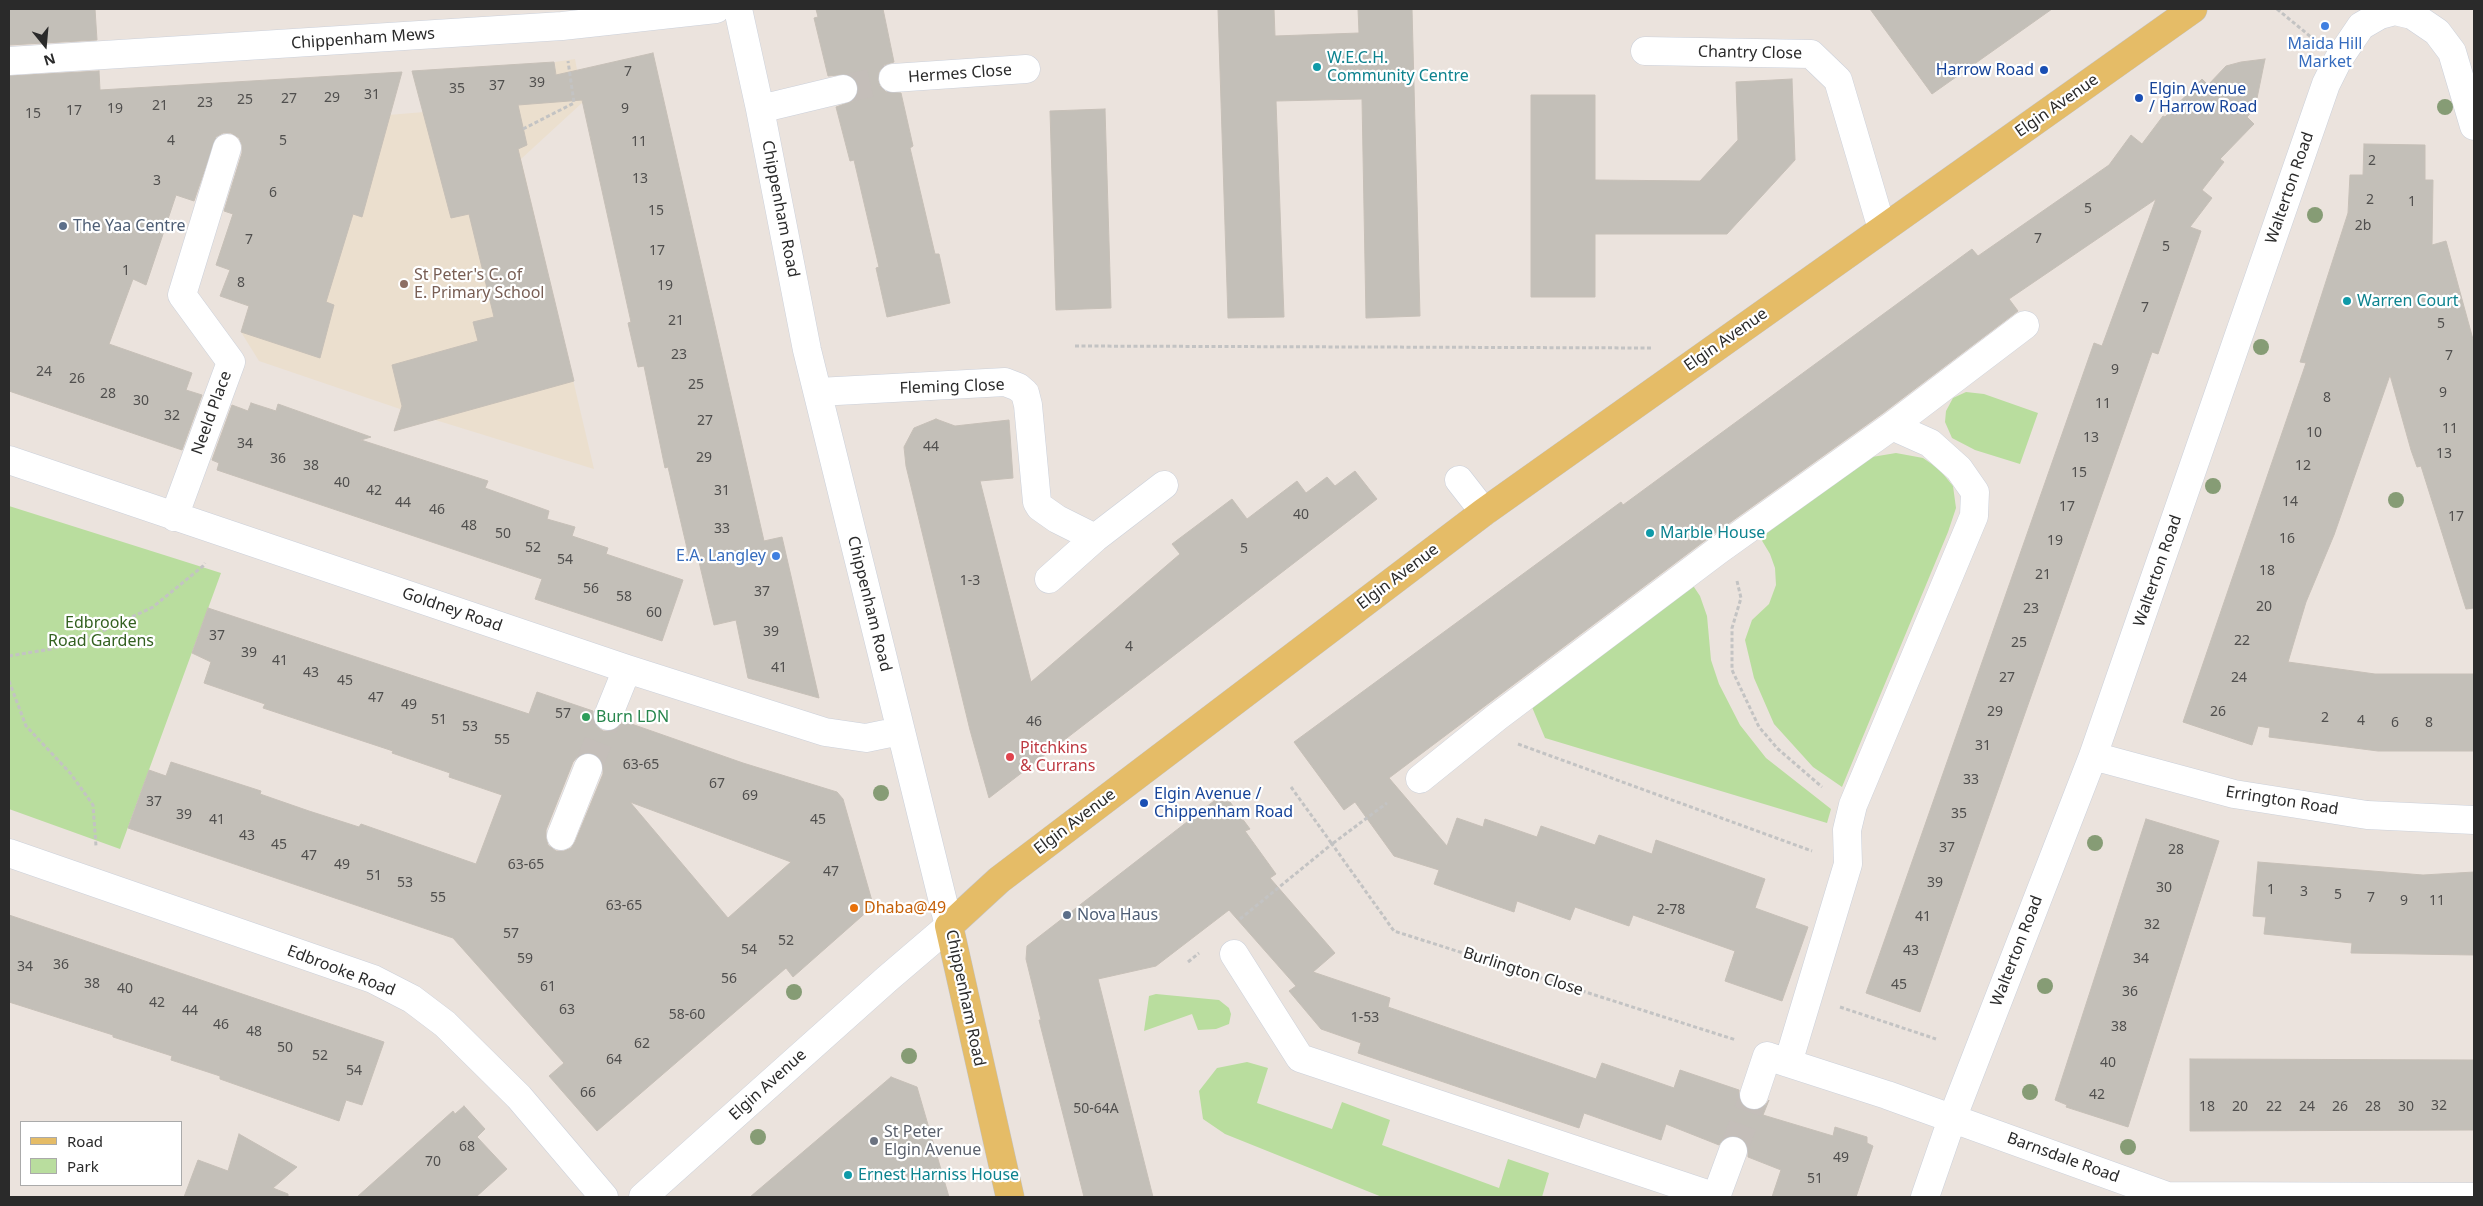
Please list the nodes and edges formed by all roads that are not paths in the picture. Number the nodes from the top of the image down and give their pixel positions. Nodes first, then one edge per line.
1 (716, 9) edge
2 (738, 9) edge
3 (2193, 9) edge
4 (1645, 51) dead end
5 (9, 61) edge
6 (1026, 69) dead end
7 (894, 78) tunnel mouth
8 (843, 89) tunnel mouth
9 (760, 109) junction
10 (2474, 126) edge
11 (227, 148) dead end
12 (1882, 229) junction
13 (2025, 325) dead end
14 (818, 392) junction
15 (1892, 426) junction
16 (9, 460) edge
17 (1459, 480) dead end
18 (1164, 485) dead end
19 (1484, 512) junction
20 (174, 517) junction
21 (1095, 538) junction
22 (1049, 579) dead end
23 (627, 669) junction
24 (608, 716) tunnel mouth
25 (900, 731) junction
26 (2094, 756) junction
27 (588, 768) tunnel mouth
28 (1420, 779) dead end
29 (2474, 820) edge
30 (562, 836) dead end
31 (9, 853) edge
32 (949, 926) junction
33 (1234, 954) dead end
34 (1788, 1063) junction
35 (1754, 1095) tunnel mouth
36 (1952, 1119) junction
37 (1733, 1151) tunnel mouth
38 (604, 1197) edge
39 (643, 1197) edge
40 (1010, 1197) edge
41 (1716, 1197) edge
42 (1925, 1197) edge
43 (2474, 1197) edge

1 - 5 street, Chippenham Mews
2 - 9 street, Chippenham Road
3 - 12 main road, Elgin Avenue
4 - 12 street, Chantry Close
6 - 7 street, Hermes Close
8 - 9 street
9 - 14 street, Chippenham Road
10 - 26 street, Walterton Road
11 - 20 street, Neeld Place
12 - 19 main road, Elgin Avenue
13 - 15 street
14 - 21 street, Fleming Close
14 - 25 street, Chippenham Road
15 - 28 street
15 - 34 street
16 - 20 street, Goldney Road
17 - 19 street
18 - 21 street
19 - 32 main road, Elgin Avenue
20 - 23 street, Goldney Road
21 - 22 street
23 - 24 street
23 - 25 street, Goldney Road
25 - 32 street, Chippenham Road
26 - 29 street, Errington Road
26 - 36 street, Walterton Road
27 - 30 street
31 - 38 street, Edbrooke Road
32 - 39 street, Elgin Avenue
32 - 40 main road, Chippenham Road
33 - 41 street
34 - 35 street
34 - 36 street, Barnsdale Road
36 - 42 street, Walterton Road
36 - 43 street, Barnsdale Road
37 - 41 street

